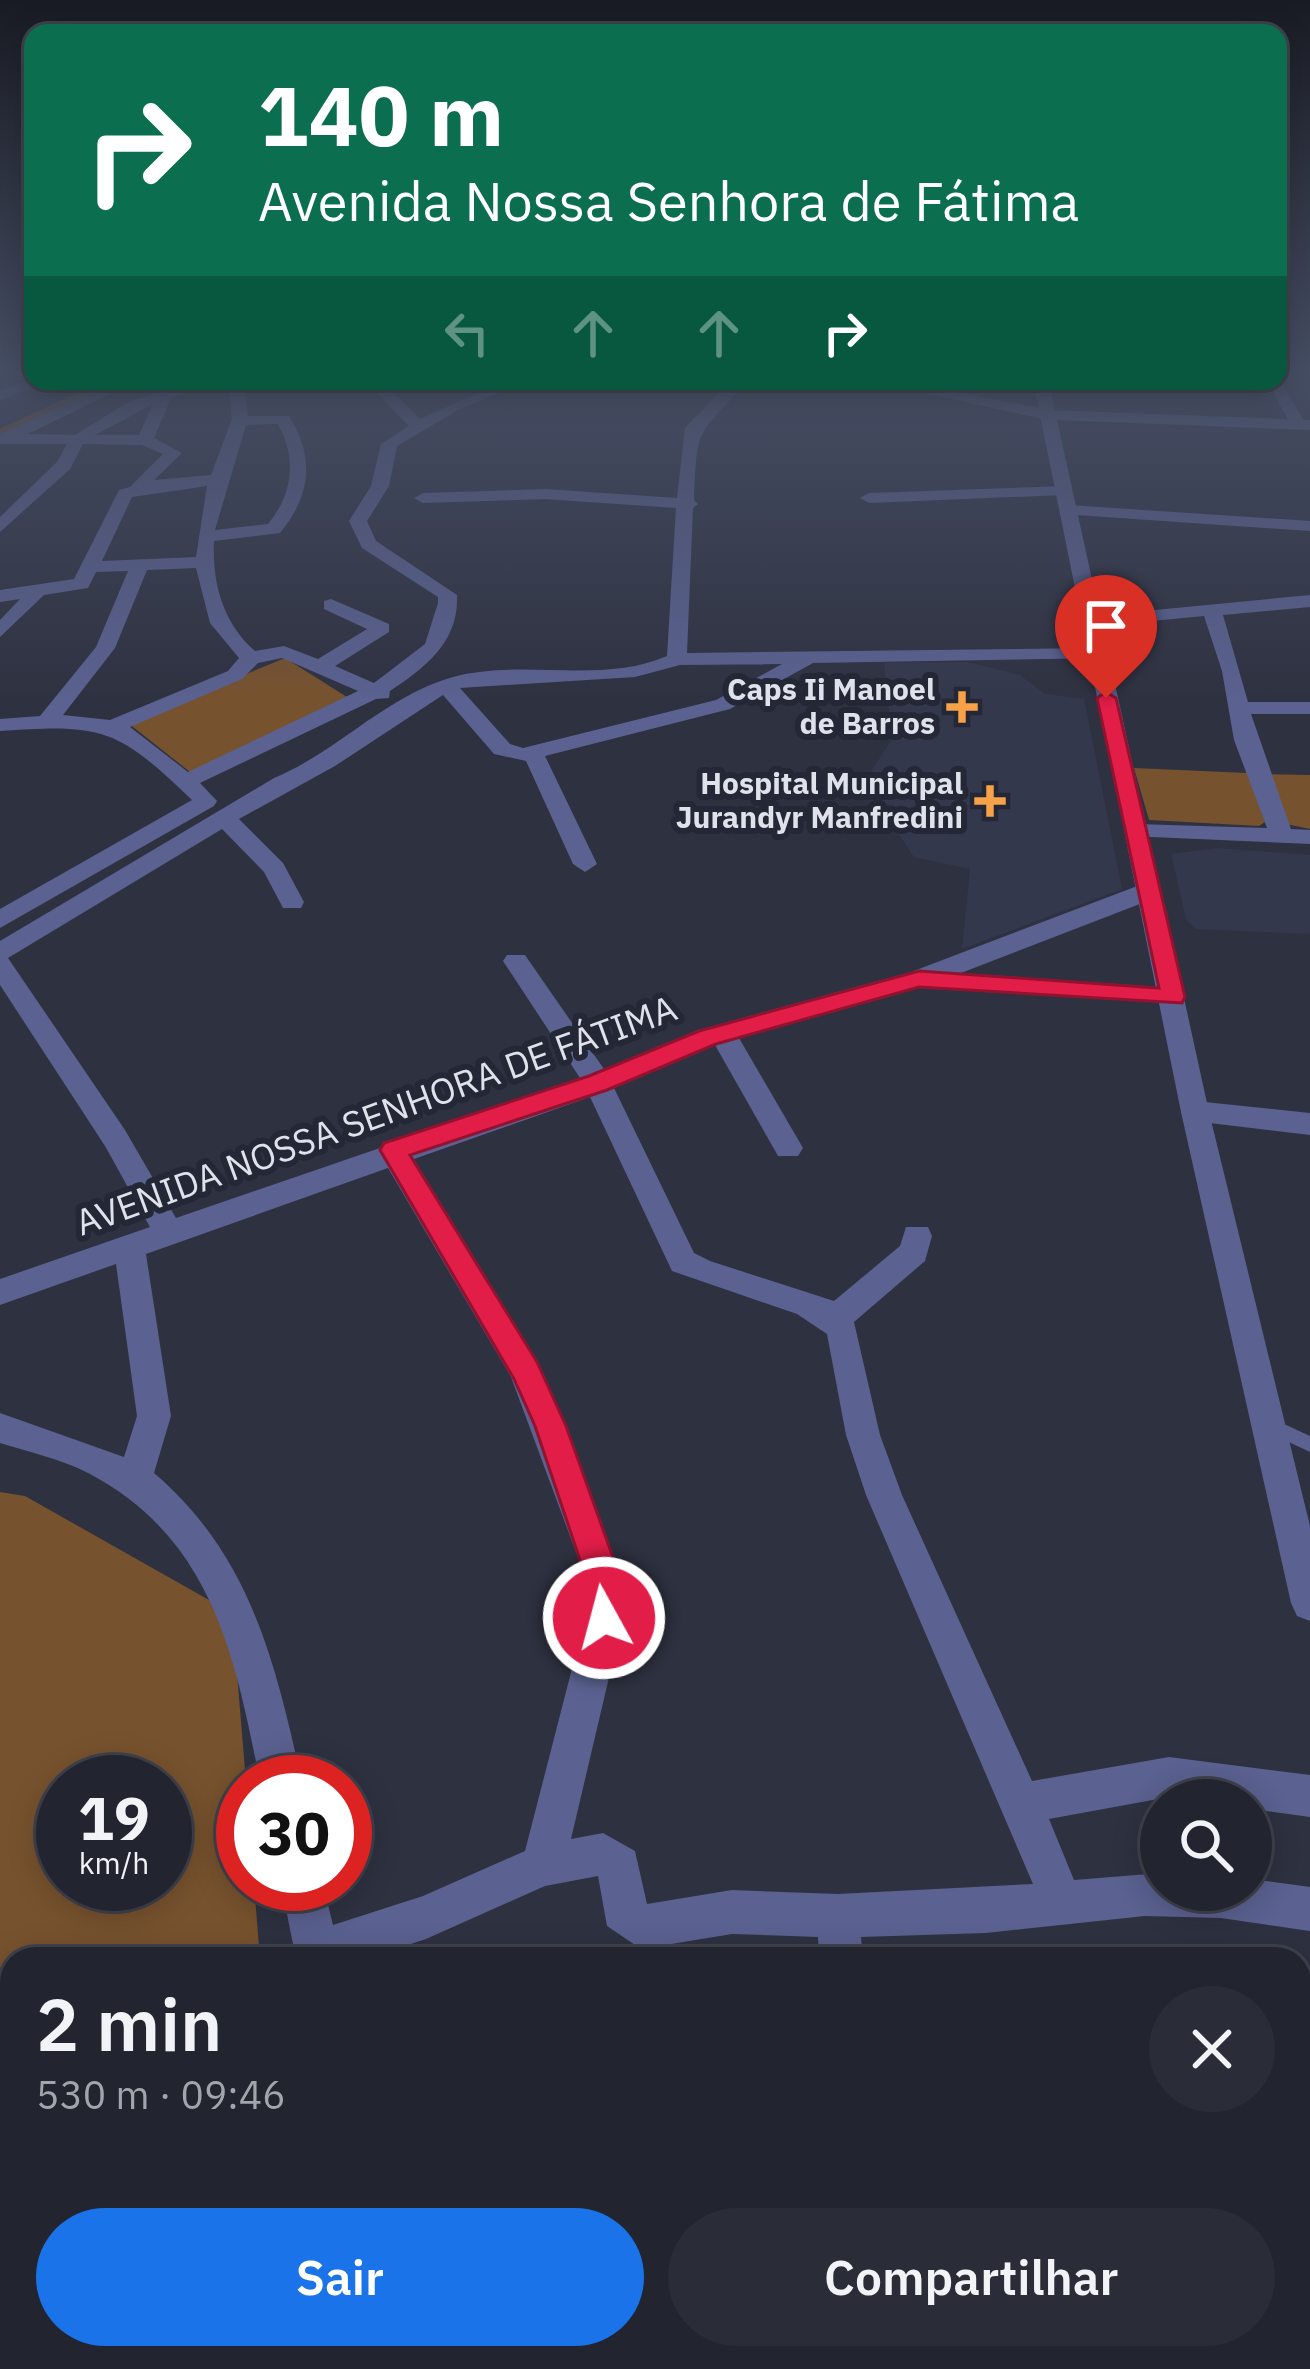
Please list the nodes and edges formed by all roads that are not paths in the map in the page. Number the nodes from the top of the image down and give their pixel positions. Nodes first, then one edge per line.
1 (217, 480) edge
2 (49, 481) edge
3 (146, 481) edge
4 (212, 481) edge
5 (299, 481) edge
6 (381, 481) edge
7 (690, 481) edge
8 (1061, 481) edge
9 (139, 488) junction
10 (423, 498) dead end
11 (869, 498) dead end
12 (1065, 500) junction
13 (689, 503) junction
14 (1310, 526) edge
15 (0, 527) edge
16 (207, 536) junction
17 (205, 562) junction
18 (140, 565) junction
19 (87, 567) junction
20 (36, 593) junction
21 (0, 596) edge
22 (1304, 601) edge
23 (331, 605) dead end
24 (1212, 610) junction
25 (1089, 621) junction
26 (1310, 622) edge
27 (0, 631) edge
28 (1096, 654) junction
29 (250, 658) junction
30 (677, 658) junction
31 (806, 659) junction
32 (321, 666) junction
33 (447, 686) junction
34 (372, 690) junction
35 (1238, 708) junction
36 (1310, 708) edge
37 (412, 709) junction
38 (47, 721) junction
39 (116, 724) junction
40 (0, 725) edge
41 (533, 753) junction
42 (188, 781) junction
43 (227, 820) junction
44 (1136, 831) junction
45 (1282, 836) junction
46 (1310, 837) edge
47 (585, 864) dead end
48 (1149, 891) junction
49 (292, 902) dead end
50 (0, 920) edge
51 (0, 952) edge
52 (516, 962) dead end
53 (0, 965) edge
54 (919, 979) junction
55 (1173, 997) junction
56 (722, 1033) junction
57 (598, 1083) junction
58 (1195, 1112) junction
59 (1310, 1124) edge
60 (788, 1148) dead end
61 (394, 1150) junction
62 (167, 1230) junction
63 (917, 1236) dead end
64 (129, 1246) junction
65 (0, 1292) edge
66 (836, 1319) junction
67 (1271, 1426) junction
68 (0, 1428) edge
69 (1310, 1444) edge
70 (133, 1483) junction
71 (1303, 1537) edge
72 (1310, 1603) edge
73 (276, 1755) edge
74 (1310, 1796) edge
75 (1024, 1803) junction
76 (544, 1864) junction
77 (1063, 1905) junction
78 (1310, 1909) edge
79 (308, 1911) edge
80 (839, 1938) edge
81 (315, 1947) edge
82 (342, 1947) edge

1 - 16 street
2 - 15 street
3 - 9 street
4 - 9 street
5 - 16 street
6 - 34 street
7 - 13 street
8 - 12 street
9 - 19 street
10 - 13 street
11 - 12 street
12 - 14 street
12 - 25 street
13 - 30 street
16 - 17 street
17 - 18 street
17 - 29 street
18 - 19 street
18 - 38 street
19 - 20 street
20 - 21 street
20 - 27 street
22 - 24 street
22 - 26 street
23 - 32 street
24 - 25 street
24 - 35 street
25 - 28 street
28 - 31 street
28 - 44 street
29 - 32 street
29 - 39 street
30 - 31 street
30 - 33 street
31 - 41 street
32 - 34 street
33 - 37 street
33 - 41 street
34 - 37 street
34 - 42 street
35 - 36 street
35 - 45 street
37 - 43 street
38 - 39 street
38 - 40 street
39 - 42 street
41 - 47 street
42 - 50 street
43 - 49 street
43 - 51 street
44 - 45 street
44 - 48 street
45 - 46 street
48 - 54 street, AVENIDA NOSSA SENHORA DE FÁTIMA
48 - 55 street
52 - 57 street
53 - 62 street
54 - 55 street, AVENIDA NOSSA SENHORA DE FÁTIMA
54 - 56 street, AVENIDA NOSSA SENHORA DE FÁTIMA
55 - 58 street
56 - 57 street, AVENIDA NOSSA SENHORA DE FÁTIMA
56 - 60 street
57 - 61 street, AVENIDA NOSSA SENHORA DE FÁTIMA
57 - 66 street
58 - 59 street
58 - 67 street
61 - 62 street, AVENIDA NOSSA SENHORA DE FÁTIMA
61 - 76 street
62 - 64 street, AVENIDA NOSSA SENHORA DE FÁTIMA
63 - 66 street
64 - 65 street, AVENIDA NOSSA SENHORA DE FÁTIMA
64 - 70 street
66 - 75 street
67 - 69 lane
67 - 71 street
68 - 70 street
70 - 73 street
71 - 72 street
74 - 75 street
75 - 77 street
76 - 80 street
76 - 82 street
77 - 78 street
77 - 80 street
79 - 81 street

